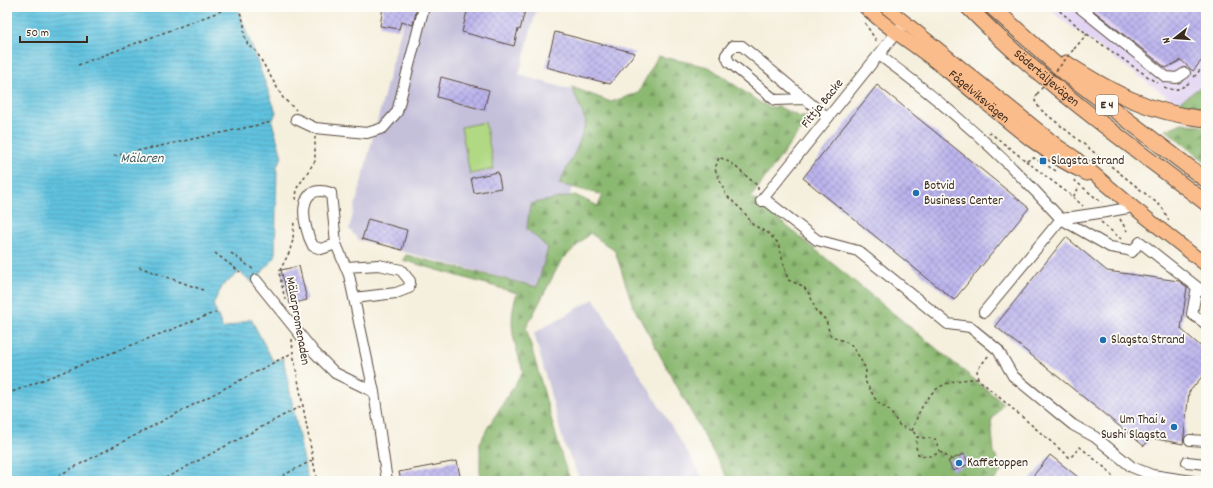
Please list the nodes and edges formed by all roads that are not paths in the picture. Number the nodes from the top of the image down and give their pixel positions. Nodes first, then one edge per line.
1 (424, 7) edge
2 (886, 7) edge
3 (968, 7) edge
4 (992, 7) edge
5 (1078, 7) edge
6 (860, 10) edge
7 (905, 23) junction
8 (1011, 26) junction
9 (896, 34) junction
10 (882, 52) junction
11 (1185, 73) dead end
12 (805, 99) junction
13 (297, 115) road end
14 (828, 118) junction
15 (1206, 119) edge
16 (1098, 179) junction
17 (1206, 180) edge
18 (1206, 202) edge
19 (1130, 213) junction
20 (1061, 219) junction
21 (336, 244) junction
22 (1206, 265) edge
23 (346, 267) junction
24 (256, 275) road end
25 (1202, 290) edge
26 (354, 298) junction
27 (984, 312) dead end
28 (1206, 324) edge
29 (374, 392) junction
30 (1190, 440) dead end
31 (1206, 441) edge
32 (1187, 462) dead end
33 (1206, 464) edge
34 (387, 481) edge
35 (1192, 481) edge

1 - 13 street
2 - 7 main road, Fågelviksvägen
3 - 18 highway, Södertäljevägen / E 4
4 - 8 highway, Södertäljevägen / E 4
5 - 11 street
6 - 9 main road, Fågelviksvägen
7 - 9 street, Fittja Backe
7 - 16 main road, Fågelviksvägen
8 - 15 highway
8 - 17 highway, Södertäljevägen / E 4
9 - 10 street, Fittja Backe
9 - 16 main road, Fågelviksvägen
10 - 14 street, Fittja Backe
10 - 20 street
12 - 12 street
12 - 14 street
14 - 35 street, Fittja Backe
16 - 19 main road, Fågelviksvägen
19 - 20 street, bridge
19 - 22 main road, Fågelviksvägen
20 - 25 street
20 - 27 street
21 - 21 street
21 - 23 street
23 - 26 street
23 - 26 street
24 - 29 street
25 - 28 street
26 - 29 street
29 - 34 street
30 - 31 street
32 - 33 street

